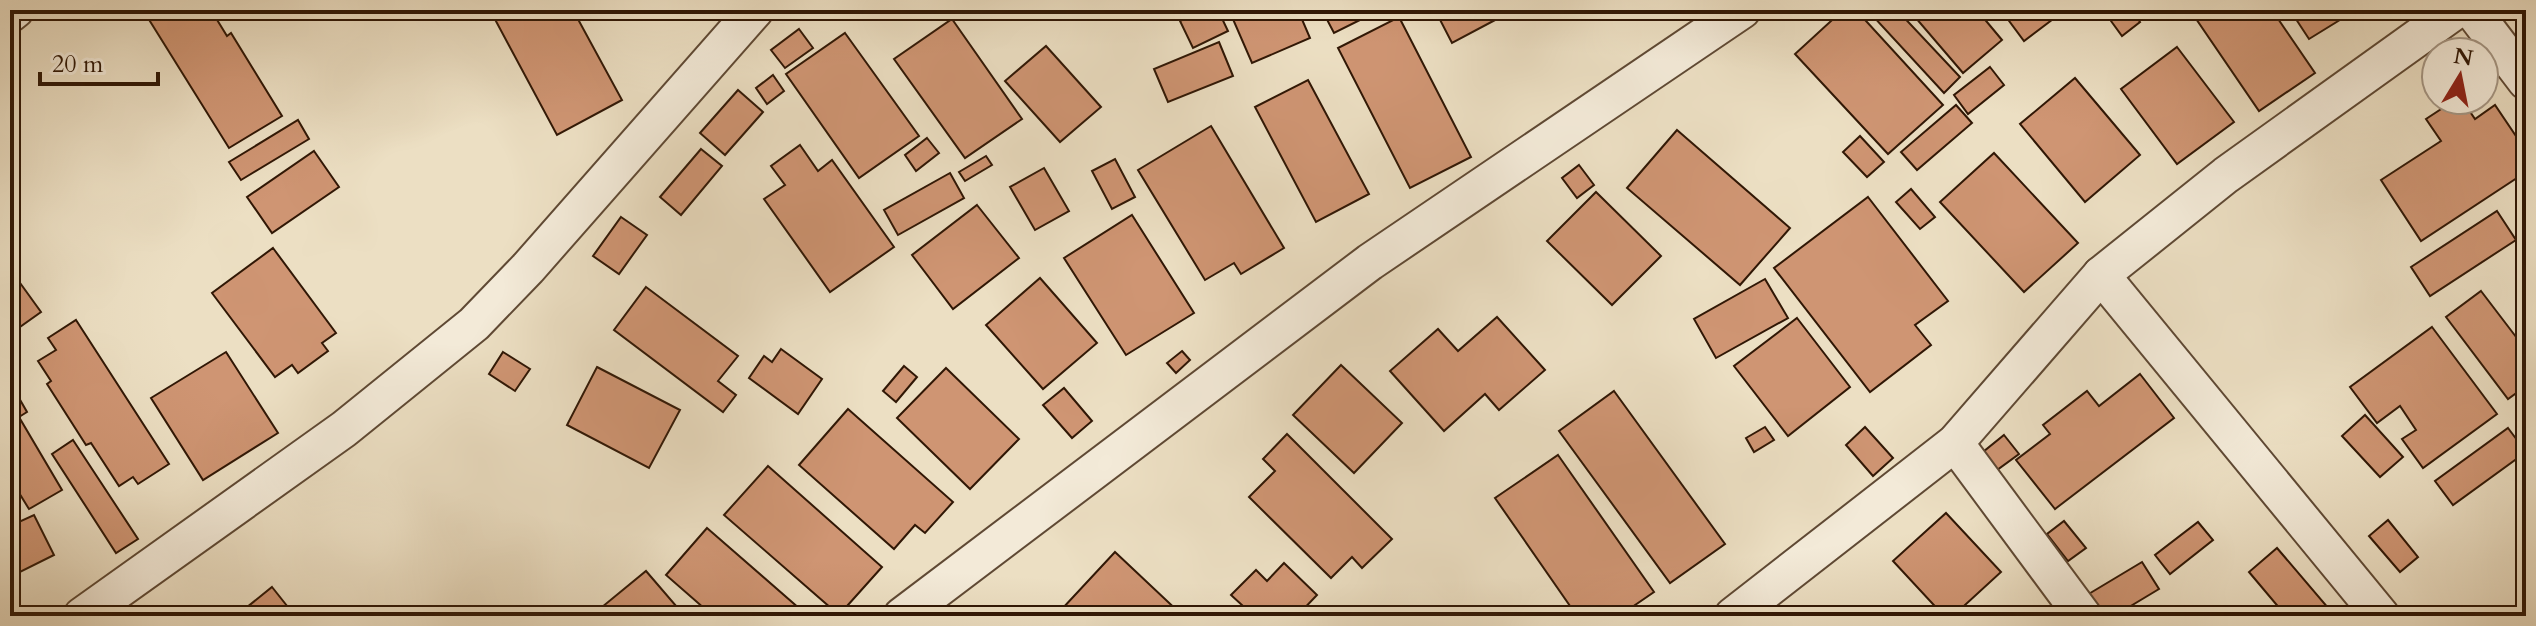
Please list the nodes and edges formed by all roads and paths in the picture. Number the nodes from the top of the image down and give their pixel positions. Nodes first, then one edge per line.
1 (15, 10) edge
2 (755, 10) edge
3 (1742, 10) edge
4 (2456, 10) edge
5 (2472, 10) edge
6 (10, 14) edge
7 (2526, 81) edge
8 (2101, 275) junction
9 (1955, 443) junction
10 (82, 616) edge
11 (902, 616) edge
12 (1733, 616) edge
13 (2083, 616) edge
14 (2381, 616) edge

1 - 6 street
2 - 10 street
3 - 11 street
4 - 8 street
5 - 7 street
8 - 9 street
8 - 14 street
9 - 12 street
9 - 13 street

